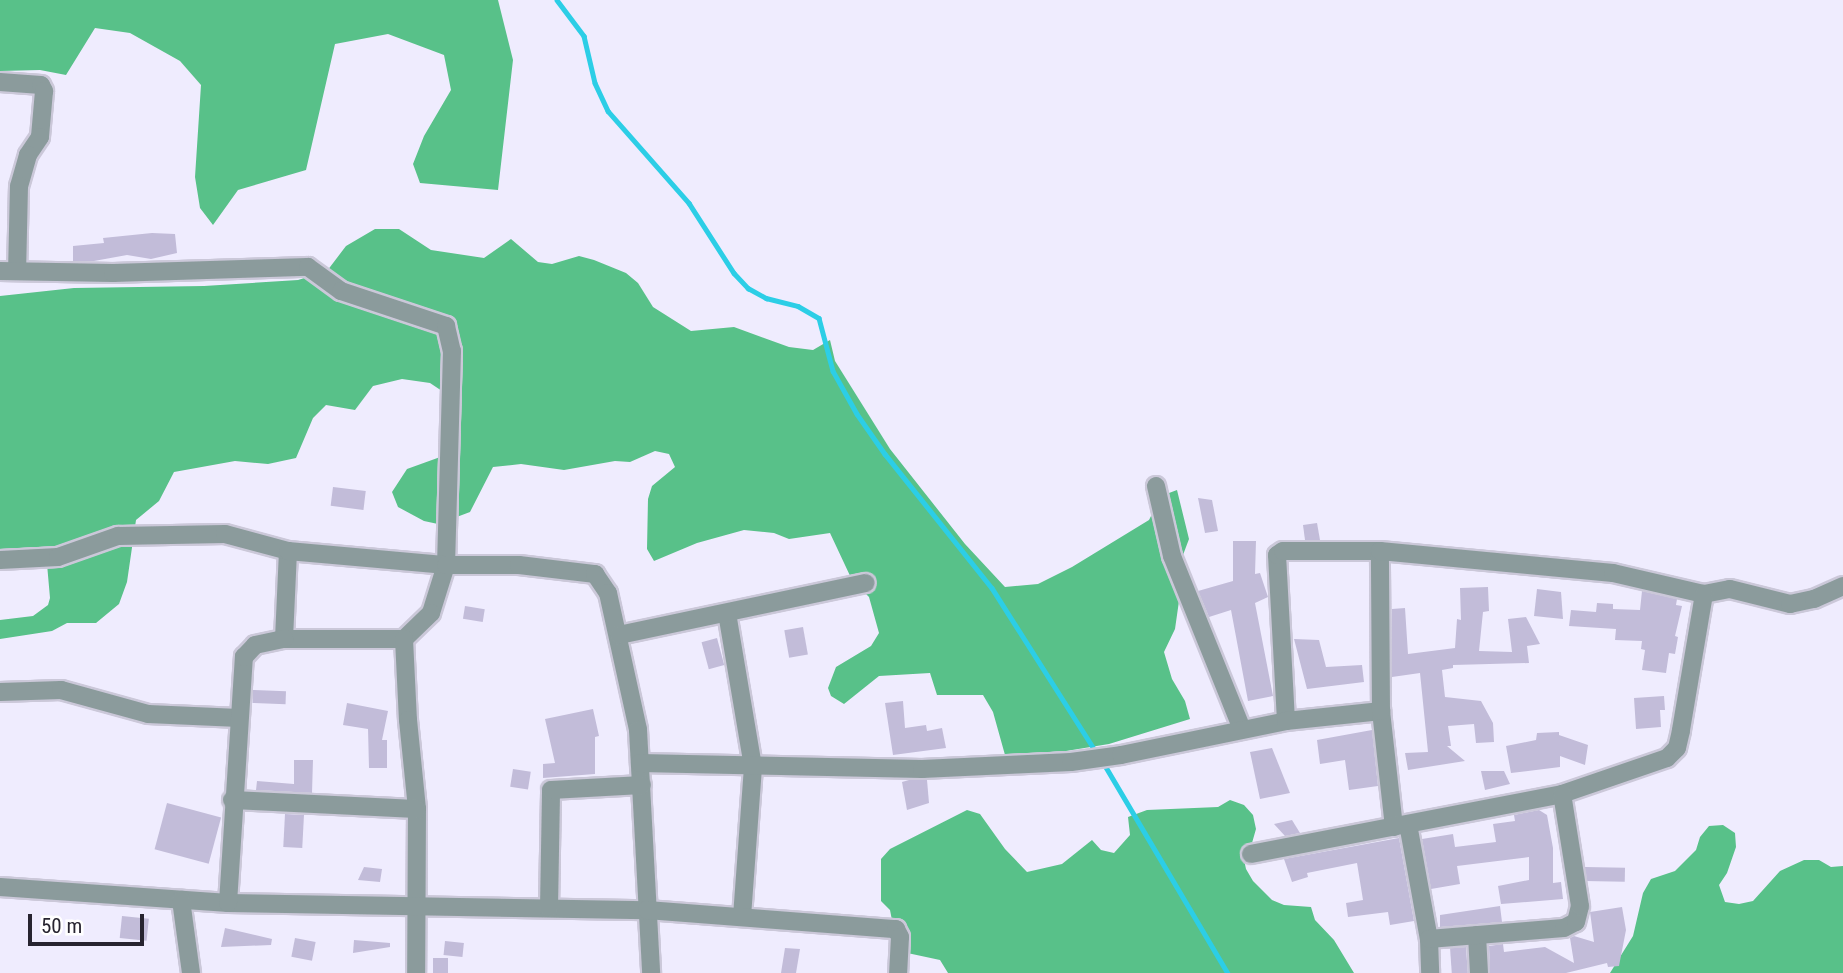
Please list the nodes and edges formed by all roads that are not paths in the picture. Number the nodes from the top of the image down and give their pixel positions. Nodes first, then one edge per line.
1 (0, 82) edge
2 (9, 271) edge
3 (1156, 486) dead end
4 (288, 551) junction
5 (1380, 551) junction
6 (0, 560) edge
7 (446, 565) junction
8 (866, 583) dead end
9 (1843, 586) edge
10 (1704, 594) junction
11 (727, 613) junction
12 (619, 635) junction
13 (284, 639) junction
14 (404, 639) junction
15 (0, 692) edge
16 (1381, 711) junction
17 (239, 718) junction
18 (1286, 721) junction
19 (1242, 729) junction
20 (640, 763) junction
21 (753, 767) junction
22 (642, 785) junction
23 (1562, 793) junction
24 (232, 800) junction
25 (417, 808) junction
26 (1401, 825) junction
27 (1251, 854) dead end
28 (0, 887) edge
29 (181, 900) junction
30 (228, 903) junction
31 (416, 907) junction
32 (550, 908) junction
33 (647, 910) junction
34 (742, 916) junction
35 (1477, 935) junction
36 (1429, 939) junction
37 (191, 973) edge
38 (416, 973) edge
39 (650, 973) edge
40 (898, 973) edge
41 (1430, 973) edge
42 (1479, 973) edge

1 - 2 street
2 - 7 street
3 - 19 street
4 - 6 street
4 - 7 street
4 - 13 street
5 - 10 street
5 - 16 street
5 - 18 street
7 - 12 street
7 - 14 street
8 - 11 street
9 - 10 street
10 - 23 street
11 - 12 street
11 - 21 street
12 - 20 street
13 - 14 street
13 - 17 street
14 - 25 street
15 - 17 street
16 - 18 street
16 - 26 street
17 - 24 street
18 - 19 street
19 - 21 street
20 - 21 street
20 - 22 street
21 - 34 street
22 - 32 street
22 - 33 street
23 - 26 street
23 - 35 street
24 - 25 street
24 - 30 street
25 - 31 street
26 - 27 street
26 - 36 street
28 - 29 street
29 - 30 street
29 - 37 street
30 - 31 street
31 - 32 street
31 - 38 street
32 - 33 street
33 - 34 street
33 - 39 street
34 - 40 street
35 - 36 street
35 - 42 street
36 - 41 street

